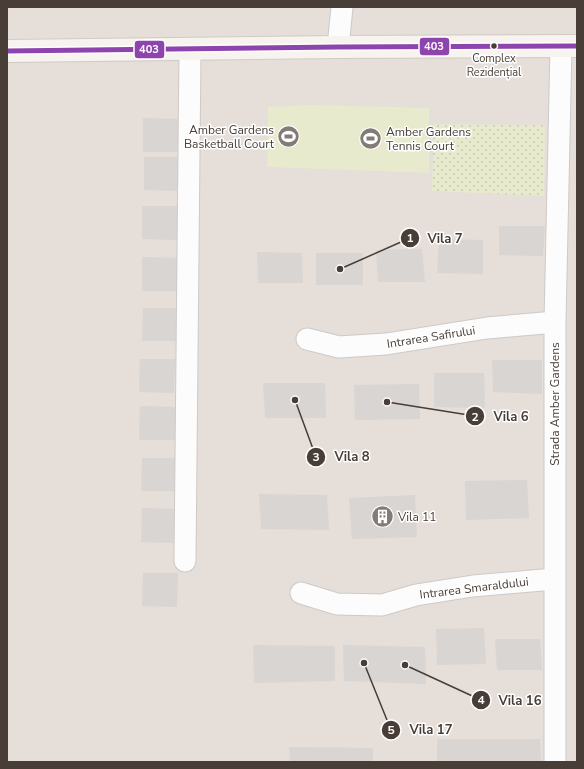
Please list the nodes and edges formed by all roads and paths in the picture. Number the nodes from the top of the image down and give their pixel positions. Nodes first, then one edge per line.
1 (342, 7) edge
2 (569, 46) edge
3 (338, 47) junction
4 (190, 50) junction
5 (7, 51) edge
6 (556, 322) junction
7 (307, 339) dead end
8 (185, 561) dead end
9 (554, 579) junction
10 (301, 593) dead end
11 (555, 762) edge

1 - 3 street
2 - 3 main road
2 - 6 street, Strada Amber Gardens
3 - 4 main road
4 - 5 main road
4 - 8 street
6 - 7 street, Intrarea Safirului
6 - 9 street, Strada Amber Gardens
9 - 10 street, Intrarea Smaraldului
9 - 11 street, Strada Amber Gardens

